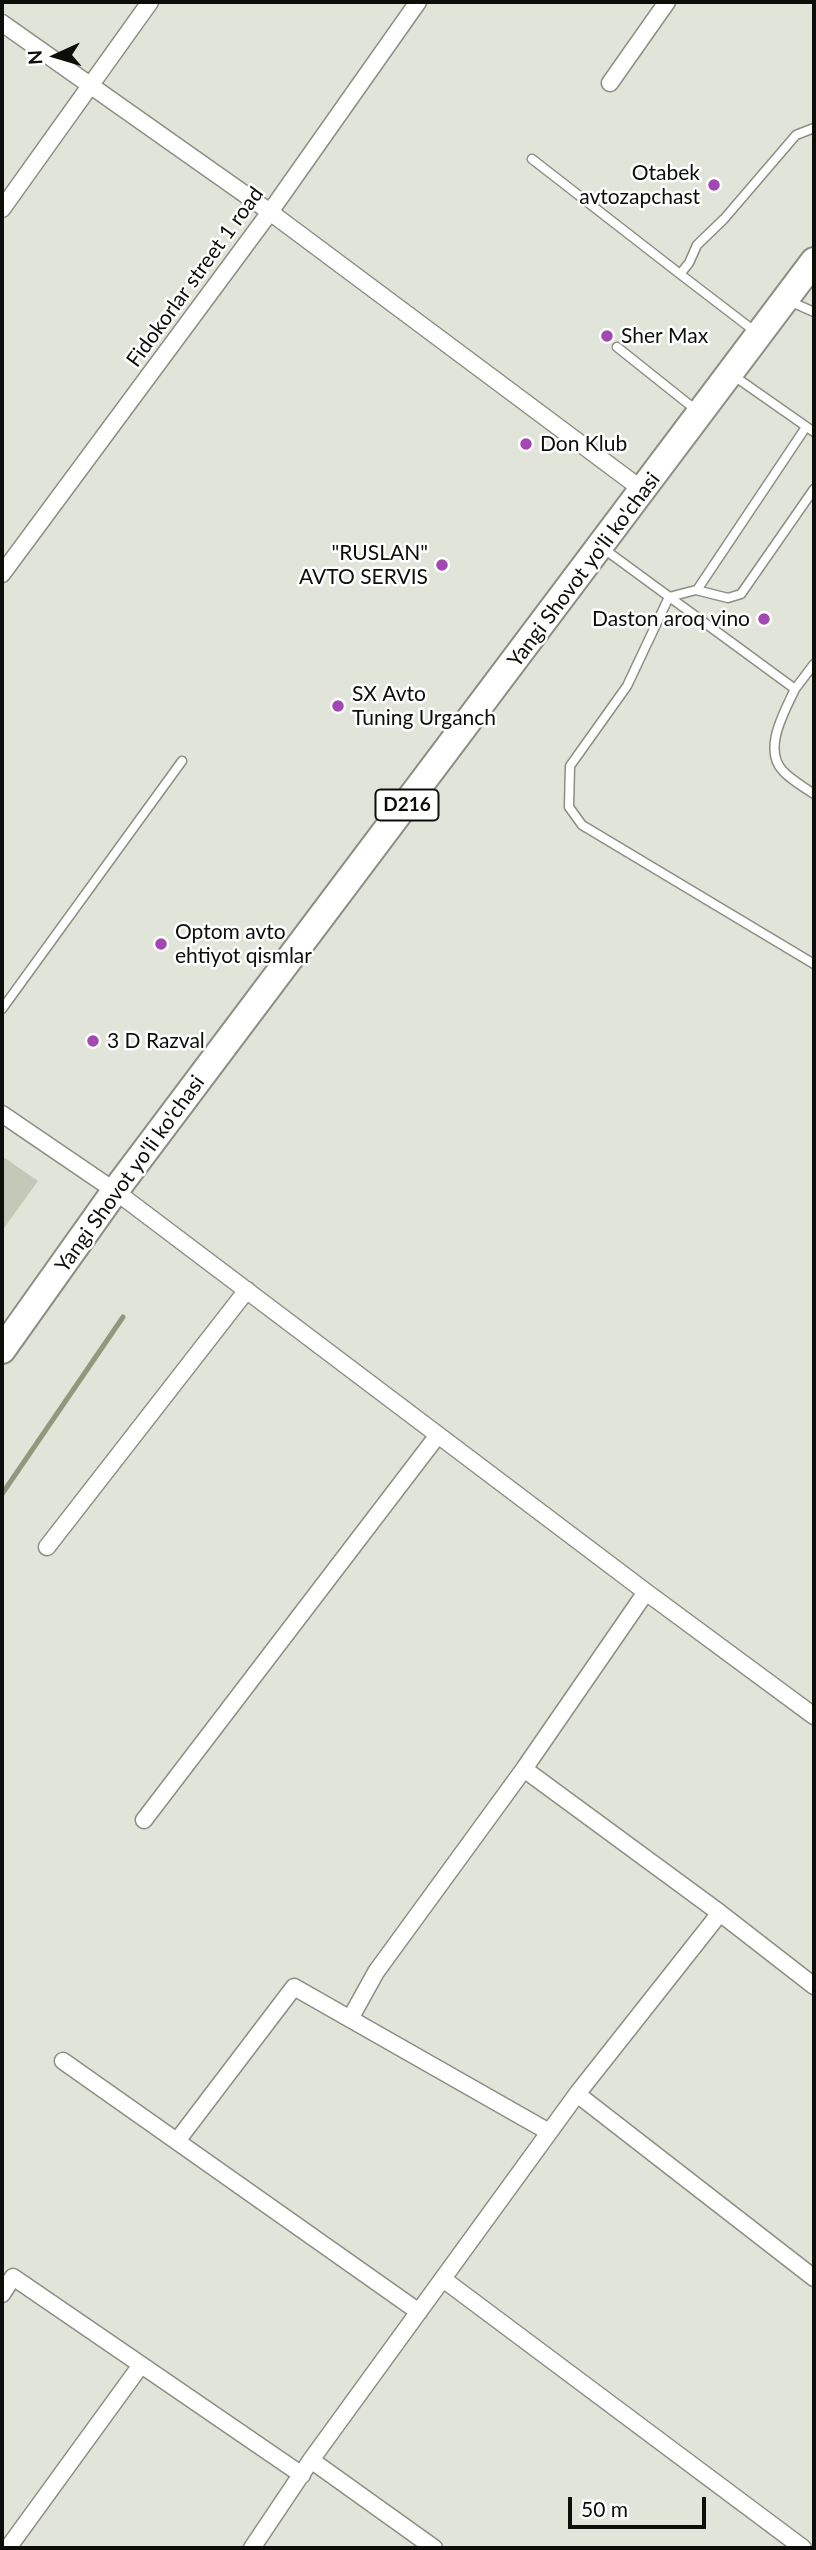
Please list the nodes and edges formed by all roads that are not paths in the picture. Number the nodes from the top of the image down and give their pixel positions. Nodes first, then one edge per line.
1 (150, 2) edge
2 (418, 2) edge
3 (667, 2) edge
4 (2, 23) edge
5 (610, 83) dead end
6 (89, 87) junction
7 (814, 128) edge
8 (532, 159) dead end
9 (2, 209) edge
10 (270, 212) junction
11 (814, 261) edge
12 (680, 274) junction
13 (786, 299) junction
14 (814, 312) edge
15 (759, 335) junction
16 (617, 347) dead end
17 (731, 374) junction
18 (701, 414) junction
19 (810, 430) edge
20 (814, 489) edge
21 (644, 491) junction
22 (602, 547) junction
23 (2, 574) edge
24 (697, 590) junction
25 (670, 597) junction
26 (814, 664) edge
27 (795, 689) junction
28 (181, 761) dead end
29 (814, 794) edge
30 (814, 964) edge
31 (2, 1009) edge
32 (2, 1114) edge
33 (116, 1191) junction
34 (247, 1290) junction
35 (2, 1350) edge
36 (438, 1435) junction
37 (47, 1547) dead end
38 (646, 1592) junction
39 (814, 1716) edge
40 (524, 1769) junction
41 (144, 1820) dead end
42 (720, 1913) junction
43 (814, 1986) edge
44 (350, 2018) junction
45 (63, 2061) dead end
46 (577, 2094) junction
47 (549, 2132) junction
48 (177, 2141) junction
49 (814, 2278) edge
50 (443, 2279) junction
51 (2, 2294) edge
52 (419, 2312) junction
53 (141, 2364) junction
54 (312, 2460) junction
55 (302, 2475) junction
56 (8, 2548) edge
57 (251, 2548) edge
58 (434, 2548) edge
59 (803, 2548) edge

1 - 6 street
2 - 10 street, Fidokorlar street 1 road
3 - 5 street
4 - 6 street
6 - 9 street
6 - 10 street
7 - 12 lane
8 - 12 lane
10 - 21 street
10 - 23 street, Fidokorlar street 1 road
11 - 13 main road, Yangi Shovot yo'li ko'chasi / D216
12 - 15 lane
13 - 14 lane
13 - 15 main road, Yangi Shovot yo'li ko'chasi / D216
15 - 17 main road, Yangi Shovot yo'li ko'chasi / D216
16 - 18 lane
17 - 18 main road, Yangi Shovot yo'li ko'chasi / D216
17 - 19 lane
18 - 21 main road, Yangi Shovot yo'li ko'chasi / D216
19 - 24 lane
20 - 24 lane
21 - 22 main road, Yangi Shovot yo'li ko'chasi / D216
22 - 25 lane
22 - 33 main road, Yangi Shovot yo'li ko'chasi / D216
24 - 25 lane
25 - 27 lane
25 - 30 lane
26 - 27 lane
27 - 29 lane
28 - 31 lane
32 - 33 street
33 - 34 street
33 - 35 main road, Yangi Shovot yo'li ko'chasi / D216
34 - 36 street
34 - 37 street
36 - 38 street
36 - 41 street
38 - 39 street
38 - 40 street
40 - 42 street
40 - 44 street
42 - 43 street
42 - 46 street
44 - 47 street
44 - 48 street
45 - 48 street
46 - 47 street
46 - 49 street
47 - 50 street
48 - 52 street
50 - 52 street
50 - 59 street
51 - 53 street
52 - 54 street
53 - 55 street
53 - 56 street
54 - 55 street
54 - 58 street
55 - 57 street

